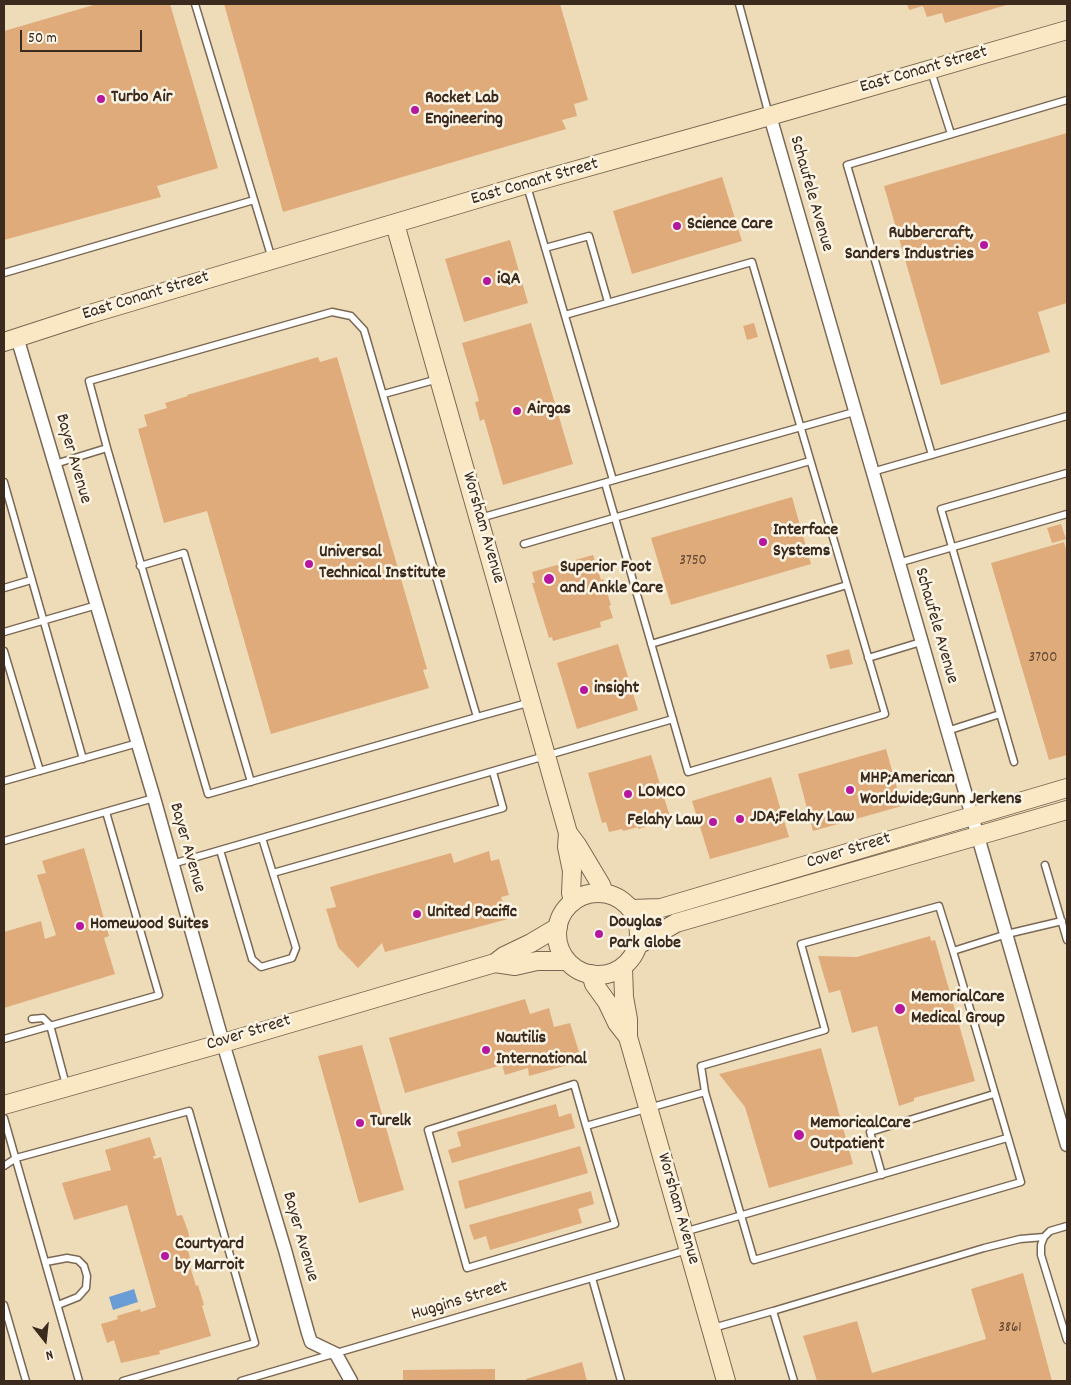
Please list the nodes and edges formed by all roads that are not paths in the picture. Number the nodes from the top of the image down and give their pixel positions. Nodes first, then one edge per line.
1 (195, 4) edge
2 (739, 4) edge
3 (1067, 30) edge
4 (931, 69) junction
5 (1067, 100) edge
6 (770, 116) junction
7 (951, 134) junction
8 (527, 184) junction
9 (254, 200) junction
10 (395, 224) junction
11 (545, 248) junction
12 (272, 259) junction
13 (4, 272) edge
14 (608, 302) junction
15 (564, 315) junction
16 (11, 339) edge
17 (440, 379) junction
18 (384, 394) junction
19 (854, 412) junction
20 (1067, 416) edge
21 (800, 427) junction
22 (107, 448) junction
23 (932, 455) junction
24 (810, 461) junction
25 (55, 464) junction
26 (872, 472) junction
27 (1067, 473) edge
28 (613, 480) junction
29 (4, 482) edge
30 (605, 483) junction
31 (1067, 514) edge
32 (615, 518) junction
33 (479, 519) junction
34 (524, 544) dead end
35 (952, 548) junction
36 (898, 563) junction
37 (140, 566) junction
38 (31, 580) junction
39 (847, 585) junction
40 (4, 588) edge
41 (97, 606) junction
42 (43, 622) junction
43 (4, 632) edge
44 (921, 642) junction
45 (651, 644) junction
46 (4, 651) edge
47 (868, 658) junction
48 (531, 702) junction
49 (1000, 714) junction
50 (476, 717) junction
51 (673, 720) junction
52 (947, 730) junction
53 (138, 743) junction
54 (546, 756) junction
55 (83, 759) junction
56 (1014, 762) dead end
57 (40, 771) junction
58 (492, 772) junction
59 (4, 781) edge
60 (251, 782) junction
61 (1067, 788) edge
62 (154, 798) junction
63 (1067, 810) edge
64 (106, 812) junction
65 (972, 816) junction
66 (568, 833) junction
67 (978, 835) junction
68 (262, 838) junction
69 (4, 841) edge
70 (220, 850) junction
71 (172, 864) junction
72 (1045, 865) dead end
73 (273, 873) junction
74 (604, 893) junction
75 (573, 901) junction
76 (631, 909) junction
77 (1062, 921) junction
78 (558, 926) junction
79 (1007, 934) junction
80 (1067, 940) edge
81 (638, 945) junction
82 (953, 951) junction
83 (567, 961) junction
84 (495, 963) junction
85 (622, 966) junction
86 (591, 974) junction
87 (32, 1019) dead end
88 (50, 1026) junction
89 (628, 1037) junction
90 (4, 1039) edge
91 (223, 1043) junction
92 (67, 1086) junction
93 (705, 1092) junction
94 (994, 1094) junction
95 (4, 1104) edge
96 (648, 1108) junction
97 (4, 1118) edge
98 (586, 1126) junction
99 (1007, 1138) junction
100 (1067, 1145) edge
101 (16, 1158) junction
102 (4, 1166) edge
103 (882, 1174) junction
104 (741, 1216) junction
105 (1067, 1226) edge
106 (1044, 1237) junction
107 (686, 1241) junction
108 (46, 1262) junction
109 (592, 1278) junction
110 (58, 1305) junction
111 (4, 1307) edge
112 (773, 1311) junction
113 (711, 1329) junction
114 (1067, 1340) edge
115 (336, 1354) junction
116 (26, 1381) edge
117 (79, 1381) edge
118 (123, 1381) edge
119 (240, 1381) edge
120 (350, 1381) edge
121 (622, 1381) edge
122 (726, 1381) edge
123 (794, 1381) edge

1 - 9 lane
2 - 6 lane
3 - 4 street, East Conant Street
4 - 6 street, East Conant Street
4 - 7 lane
5 - 7 lane
6 - 8 street, East Conant Street
6 - 19 street, Schaufele Avenue
7 - 23 lane
8 - 10 street, East Conant Street
8 - 11 lane
9 - 12 lane
9 - 13 lane
10 - 12 street, East Conant Street
10 - 17 street, Worsham Avenue
11 - 14 lane
11 - 15 lane
12 - 16 street, East Conant Street
14 - 15 lane
14 - 21 lane
15 - 28 lane
16 - 25 street, Bayer Avenue
17 - 18 lane
17 - 33 street, Worsham Avenue
18 - 22 lane
18 - 50 lane
19 - 21 lane
19 - 26 street, Schaufele Avenue
20 - 23 lane
21 - 24 lane
21 - 28 lane
22 - 25 lane
22 - 37 lane
23 - 26 lane
24 - 32 lane
24 - 39 lane
25 - 41 street, Bayer Avenue
26 - 36 street, Schaufele Avenue
27 - 35 lane
28 - 30 lane
29 - 38 lane
30 - 32 lane
30 - 33 lane
31 - 35 lane
32 - 34 lane
32 - 45 lane
33 - 48 street, Worsham Avenue
35 - 36 lane
35 - 49 lane
36 - 44 street, Schaufele Avenue
37 - 60 lane
37 - 60 lane
38 - 40 lane
38 - 42 lane
39 - 45 lane
39 - 47 lane
41 - 42 lane
41 - 53 street, Bayer Avenue
42 - 43 lane
42 - 55 lane
44 - 47 lane
44 - 52 street, Schaufele Avenue
45 - 51 lane
46 - 57 lane
47 - 51 lane
48 - 50 lane
48 - 54 street, Worsham Avenue
49 - 52 lane
49 - 56 lane
50 - 60 lane
51 - 54 lane
52 - 65 street, Schaufele Avenue
53 - 55 lane
53 - 62 street, Bayer Avenue
54 - 58 lane
54 - 66 street, Worsham Avenue
55 - 57 lane
57 - 59 lane
58 - 68 lane
58 - 73 lane
61 - 65 street, Cover Street
62 - 64 lane
62 - 71 street, Bayer Avenue
63 - 67 street, Cover Street
64 - 69 lane
64 - 88 lane
65 - 67 street, Schaufele Avenue
65 - 76 street, Cover Street
66 - 74 street, Worsham Avenue
66 - 75 street, Worsham Avenue
67 - 79 street, Schaufele Avenue
67 - 81 street, Cover Street
68 - 70 lane
68 - 73 lane
70 - 71 lane
70 - 73 lane
71 - 91 street, Bayer Avenue
72 - 77 lane
74 - 75 street
74 - 76 street
75 - 78 street
76 - 81 street
77 - 79 lane
77 - 80 lane
78 - 83 street
78 - 84 street, Cover Street
79 - 82 lane
79 - 100 street, Schaufele Avenue
81 - 85 street
82 - 93 lane
82 - 94 lane
83 - 84 street, Cover Street
83 - 86 street
84 - 91 street, Cover Street
85 - 86 street
85 - 89 street, Worsham Avenue
86 - 89 street, Worsham Avenue
87 - 88 lane
88 - 90 lane
88 - 92 lane
89 - 96 street, Worsham Avenue
91 - 92 street, Cover Street
91 - 115 street, Bayer Avenue
92 - 95 street, Cover Street
93 - 96 lane
93 - 104 lane
94 - 99 lane
94 - 103 lane
96 - 98 lane
96 - 107 street, Worsham Avenue
97 - 101 lane
98 - 98 lane
99 - 103 lane, Huggins Street
99 - 104 lane
101 - 102 lane
101 - 108 lane
101 - 118 lane
103 - 104 lane, Huggins Street
104 - 107 lane, Huggins Street
105 - 106 lane
106 - 112 lane
106 - 114 lane
107 - 109 lane, Huggins Street
107 - 113 street, Worsham Avenue
108 - 110 lane
108 - 110 lane
109 - 115 lane, Huggins Street
109 - 121 lane
110 - 117 lane
111 - 116 lane
112 - 113 lane
112 - 123 lane
113 - 122 street, Worsham Avenue
115 - 119 lane, Huggins Street
115 - 120 street

